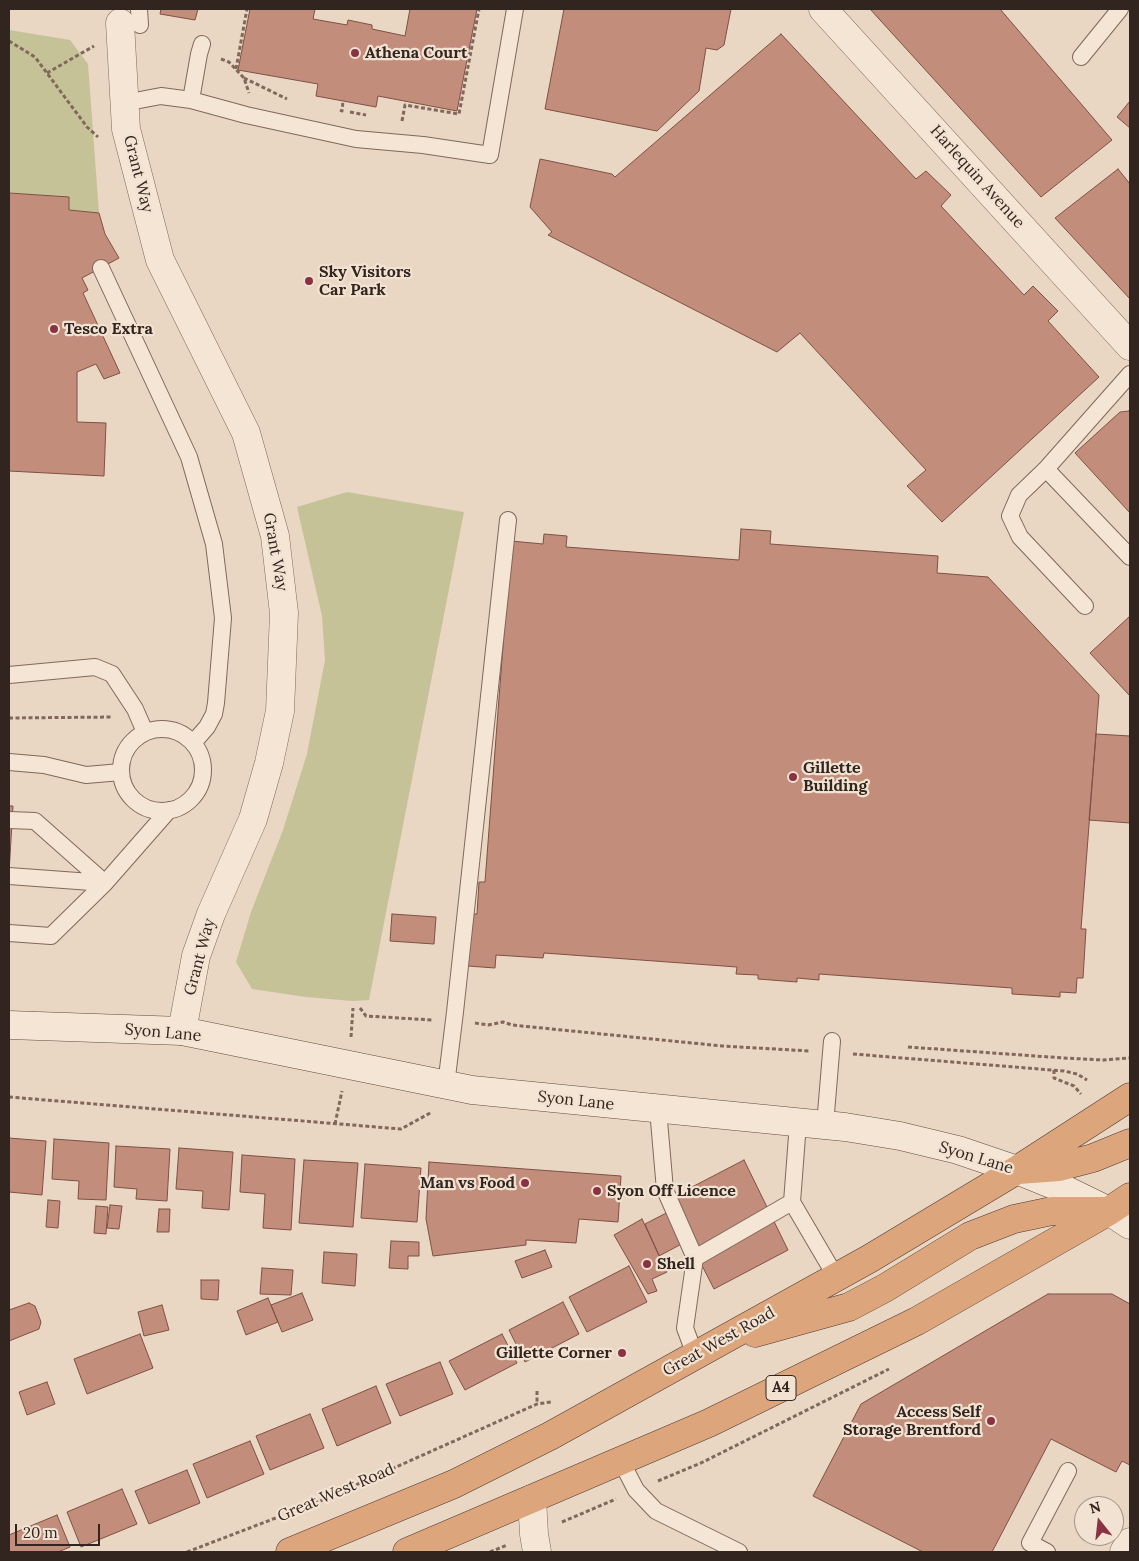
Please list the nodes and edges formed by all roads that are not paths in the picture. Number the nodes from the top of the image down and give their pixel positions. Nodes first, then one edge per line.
1 (515, 9) edge
2 (823, 9) edge
3 (1120, 9) edge
4 (130, 16) edge
5 (202, 44) dead end
6 (1081, 57) dead end
7 (124, 93) junction
8 (192, 100) junction
9 (101, 268) dead end
10 (1130, 346) edge
11 (1130, 374) edge
12 (1046, 469) junction
13 (508, 520) dead end
14 (1130, 557) edge
15 (1086, 606) dead end
16 (9, 675) edge
17 (145, 732) junction
18 (193, 743) junction
19 (9, 762) edge
20 (121, 772) junction
21 (169, 810) junction
22 (9, 820) edge
23 (9, 876) edge
24 (105, 883) junction
25 (9, 933) edge
26 (9, 1025) edge
27 (182, 1031) junction
28 (831, 1047) road end
29 (459, 1087) junction
30 (1130, 1097) edge
31 (658, 1109) junction
32 (798, 1123) junction
33 (824, 1126) junction
34 (1130, 1142) edge
35 (1017, 1170) junction
36 (792, 1202) junction
37 (1123, 1211) edge
38 (695, 1258) junction
39 (836, 1276) junction
40 (704, 1350) junction
41 (621, 1461) junction
42 (1068, 1471) dead end
43 (532, 1499) junction
44 (1130, 1542) edge
45 (535, 1543) edge
46 (290, 1552) edge
47 (407, 1552) edge
48 (739, 1552) edge
49 (1047, 1552) edge
50 (1124, 1552) edge

1 - 8 lane
2 - 10 street, Harlequin Avenue
3 - 6 lane
4 - 7 street, Grant Way
5 - 8 lane
7 - 8 lane
7 - 27 street, Grant Way
9 - 18 lane
11 - 12 lane
12 - 14 lane
12 - 15 lane
13 - 29 lane
16 - 17 lane
17 - 18 lane
17 - 20 lane
18 - 21 lane
19 - 20 lane
20 - 21 lane
21 - 24 lane
22 - 24 lane
23 - 24 lane
24 - 25 lane
26 - 27 street, Syon Lane
27 - 29 street, Syon Lane
28 - 33 lane
29 - 31 street, Syon Lane
30 - 35 highway, Great West Road
31 - 32 street, Syon Lane
31 - 38 lane
32 - 33 street, Syon Lane
32 - 36 lane
33 - 35 street, Syon Lane
34 - 35 highway
35 - 37 street, Syon Lane
35 - 39 highway, Great West Road
36 - 38 lane
36 - 39 lane
37 - 40 highway
37 - 41 highway, A4
38 - 40 lane
39 - 40 highway, Great West Road
40 - 46 highway, Great West Road
41 - 43 highway, A4
41 - 48 lane
42 - 49 lane
43 - 45 street
43 - 47 highway, A4
44 - 50 street

